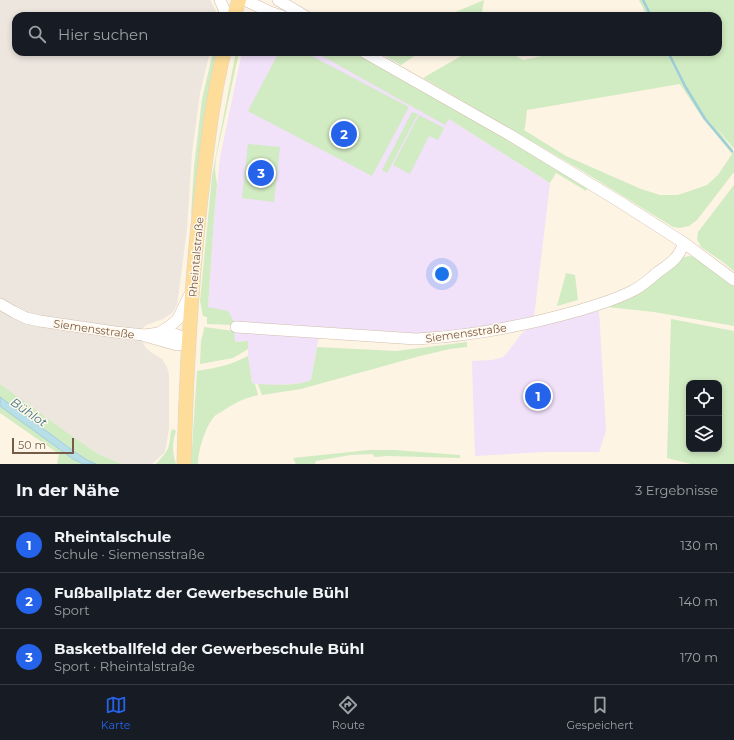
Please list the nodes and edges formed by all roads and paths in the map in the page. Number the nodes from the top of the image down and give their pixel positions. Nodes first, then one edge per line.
1 (220, 0) edge
2 (239, 0) edge
3 (245, 0) edge
4 (278, 0) edge
5 (225, 12) edge
6 (235, 12) edge
7 (270, 12) edge
8 (298, 12) edge
9 (223, 56) edge
10 (371, 56) edge
11 (684, 244) junction
12 (734, 280) edge
13 (192, 291) junction
14 (0, 304) edge
15 (236, 327) dead end
16 (159, 333) junction
17 (144, 336) junction
18 (189, 343) junction
19 (184, 464) edge

1 - 5 street
2 - 6 main road
3 - 7 street
4 - 8 street
9 - 13 main road, Rheintalstraße
10 - 11 street
11 - 12 street
11 - 15 street, Siemensstraße
13 - 16 street
13 - 18 main road, Rheintalstraße
14 - 17 street, Siemensstraße
16 - 17 street, Siemensstraße
16 - 18 street, Siemensstraße
17 - 18 street
18 - 19 main road, Rheintalstraße

